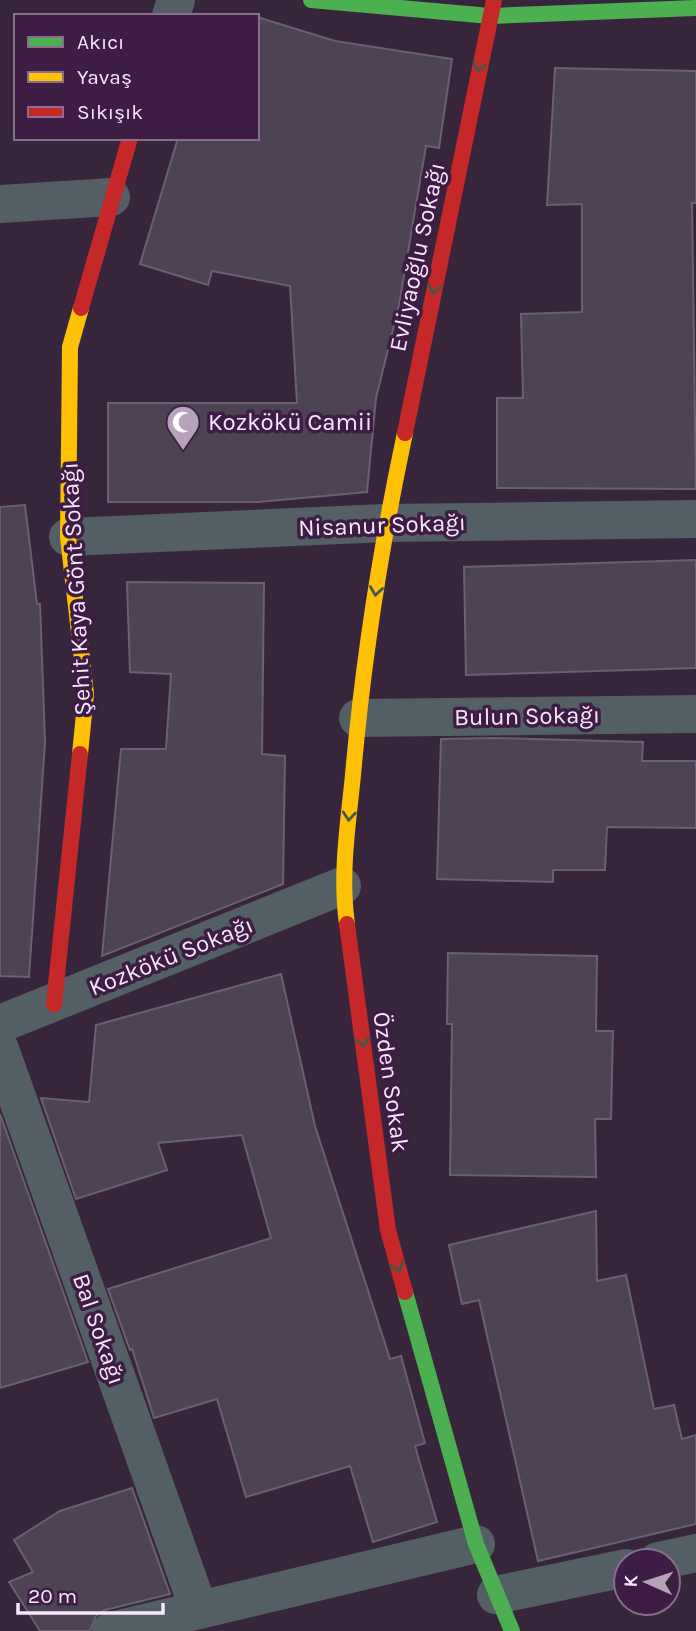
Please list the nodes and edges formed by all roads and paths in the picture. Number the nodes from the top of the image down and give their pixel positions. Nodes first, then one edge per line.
1 (312, 0) edge
2 (495, 0) edge
3 (696, 8) edge
4 (490, 16) junction
5 (129, 140) edge
6 (111, 197) junction
7 (0, 204) edge
8 (696, 519) edge
9 (386, 523) junction
10 (68, 537) junction
11 (696, 714) edge
12 (358, 718) junction
13 (342, 886) junction
14 (54, 1004) junction
15 (0, 1024) edge
16 (0, 1048) edge
17 (477, 1545) junction
18 (612, 1571) edge
19 (496, 1595) junction
20 (199, 1610) junction
21 (111, 1631) edge
22 (512, 1631) edge

1 - 4 main road
2 - 4 main road, Evliyaoğlu Sokağı
3 - 4 main road
4 -> 9 main road, Evliyaoğlu Sokağı
5 - 6 main road, Şehit Kaya Gönt Sokağı
6 - 7 street
6 - 10 main road, Şehit Kaya Gönt Sokağı
8 - 9 street, Nisanur Sokağı
9 - 10 street, Nisanur Sokağı
9 -> 12 main road, Özden Sokak
10 - 14 main road, Şehit Kaya Gönt Sokağı
11 - 12 street, Bulun Sokağı
12 -> 13 main road, Özden Sokak
13 - 14 street, Kozkökü Sokağı
13 -> 17 main road, Özden Sokak
14 - 15 street, Kozkökü Sokağı
16 - 20 street, Bal Sokağı
17 - 19 main road, Özden Sokak
17 - 20 street
18 - 19 street
19 - 22 main road, Özden Sokak
20 - 21 street

